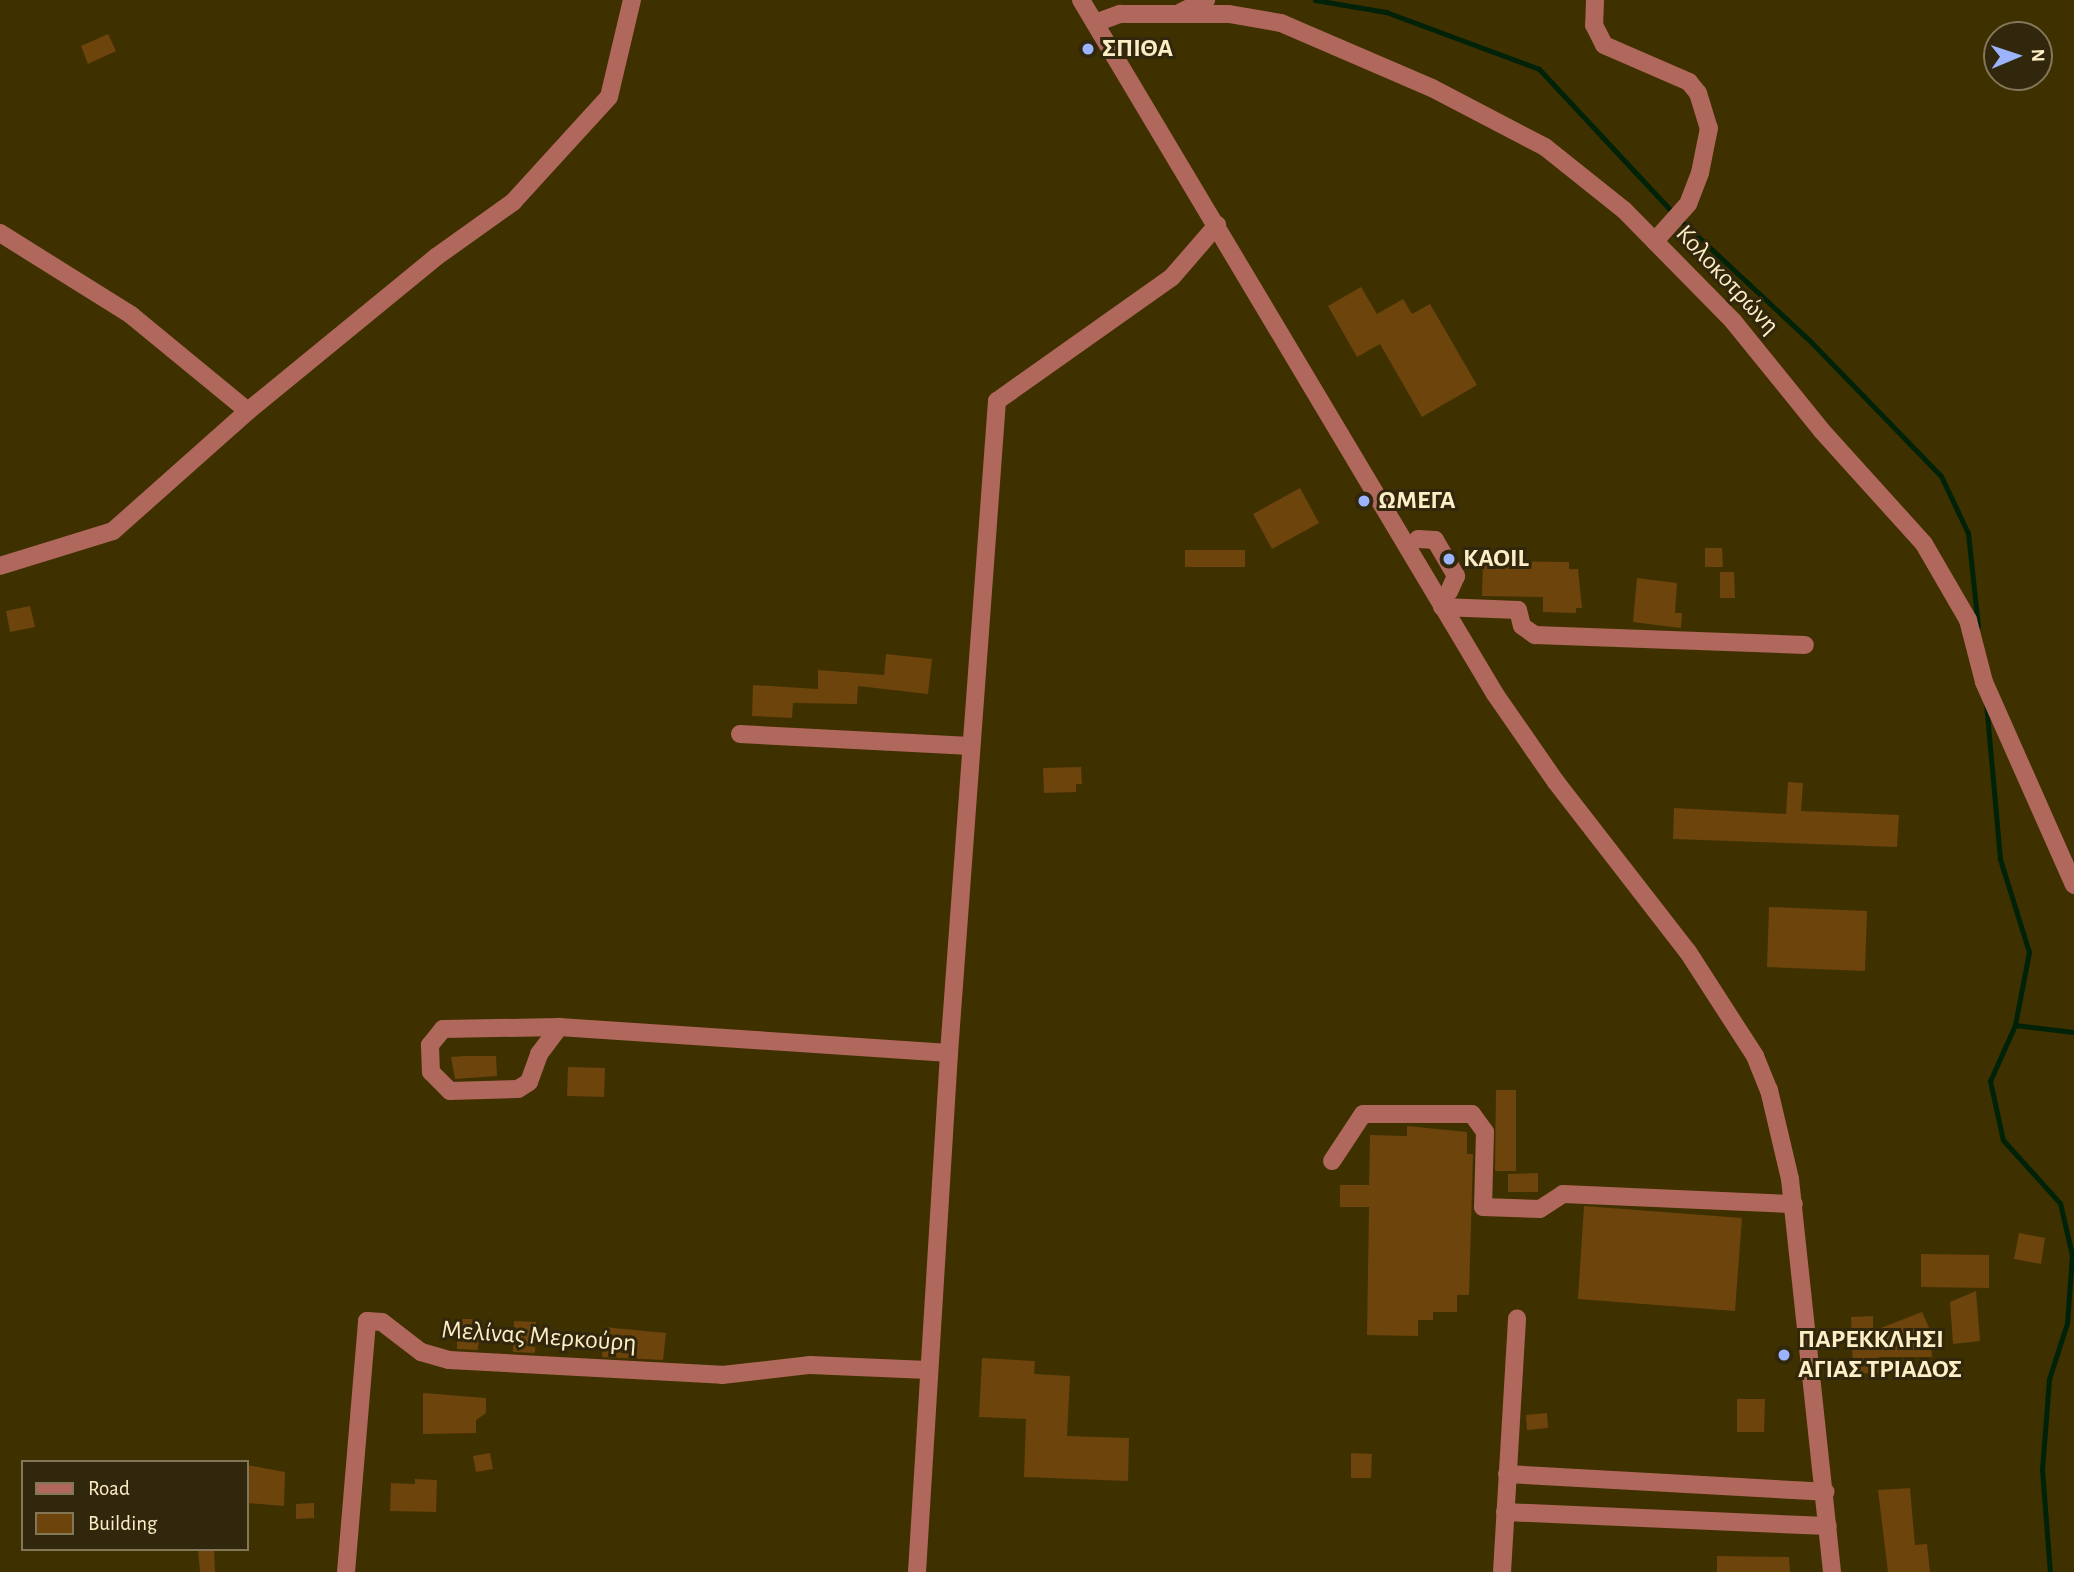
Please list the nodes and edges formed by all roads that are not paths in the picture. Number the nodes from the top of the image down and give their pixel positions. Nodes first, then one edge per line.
1 (632, 0) edge
2 (1082, 0) edge
3 (1206, 0) edge
4 (1595, 0) edge
5 (1174, 15) junction
6 (1095, 23) junction
7 (1217, 225) junction
8 (0, 233) edge
9 (1655, 241) junction
10 (248, 411) junction
11 (1418, 539) dead end
12 (0, 566) edge
13 (1446, 599) junction
14 (1805, 645) dead end
15 (740, 734) dead end
16 (971, 746) junction
17 (2074, 885) edge
18 (558, 1027) junction
19 (949, 1053) junction
20 (1332, 1161) dead end
21 (1794, 1204) junction
22 (1517, 1318) dead end
23 (928, 1370) junction
24 (1507, 1474) junction
25 (1825, 1492) junction
26 (1505, 1512) junction
27 (1828, 1526) junction
28 (346, 1572) edge
29 (917, 1572) edge
30 (1502, 1572) edge
31 (1832, 1572) edge

1 - 10 street
2 - 6 street
3 - 5 street
4 - 9 street
5 - 6 street, Κολοκοτρώνη
5 - 9 street, Κολοκοτρώνη
6 - 7 street
7 - 13 street
7 - 16 street
8 - 10 street
9 - 17 street, Κολοκοτρώνη
10 - 12 street
11 - 13 street
13 - 14 street
13 - 21 street
15 - 16 street
16 - 19 street
18 - 18 street
18 - 19 street
19 - 23 street
20 - 21 street
21 - 25 street
22 - 24 street
23 - 28 street, Μελίνας Μερκούρη
23 - 29 street
24 - 25 street
24 - 26 street
25 - 27 street
26 - 27 street
26 - 30 street
27 - 31 street

